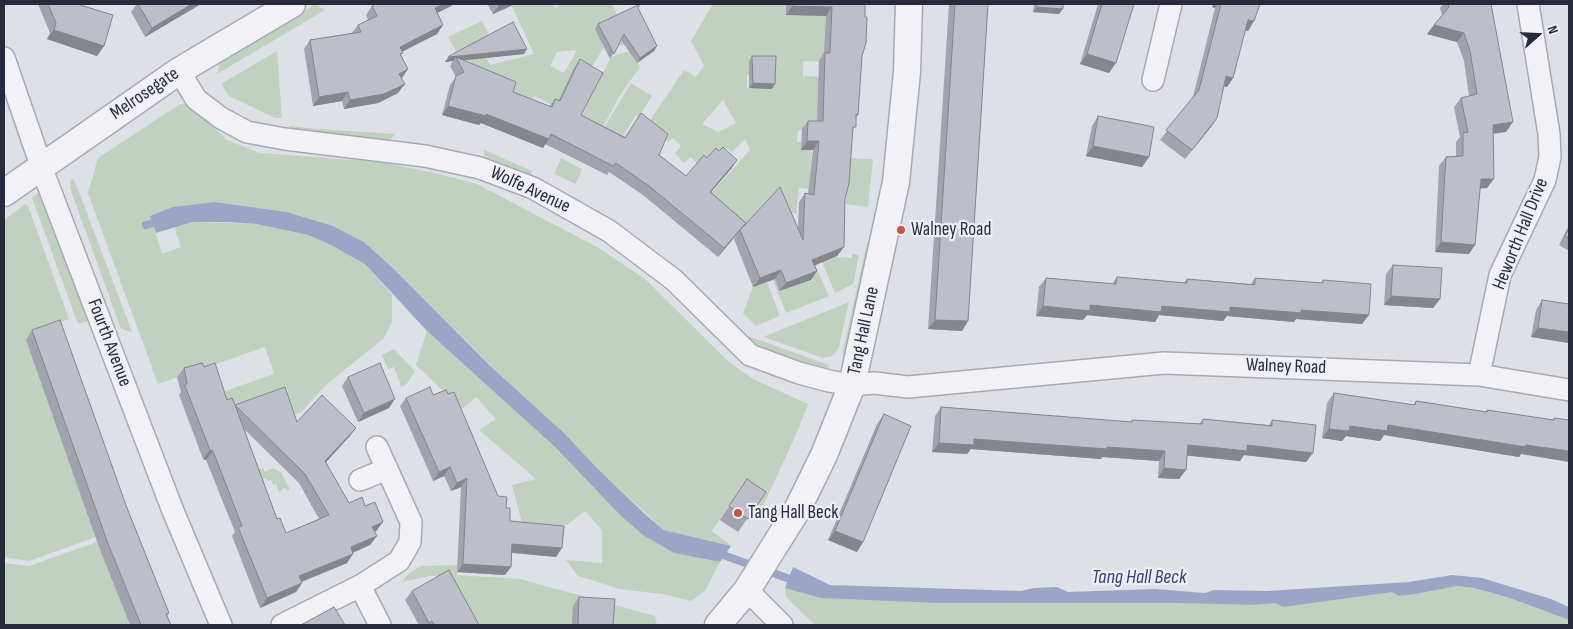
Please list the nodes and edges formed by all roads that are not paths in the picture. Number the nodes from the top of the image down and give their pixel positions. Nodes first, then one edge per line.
1 (292, 4) edge
2 (909, 4) edge
3 (1172, 4) edge
4 (1528, 4) edge
5 (4, 58) edge
6 (179, 71) junction
7 (1153, 80) dead end
8 (42, 166) junction
9 (4, 193) edge
10 (1479, 374) junction
11 (852, 385) junction
12 (1569, 390) edge
13 (377, 447) dead end
14 (387, 469) junction
15 (360, 480) dead end
16 (360, 586) junction
17 (747, 590) junction
18 (221, 625) edge
19 (282, 625) edge
20 (380, 625) edge
21 (718, 625) edge
22 (782, 625) edge

1 - 6 street, Melrosegate
2 - 11 street, Tang Hall Lane
3 - 7 street
4 - 10 street, Heworth Hall Drive
5 - 8 street, Fourth Avenue
6 - 8 street, Melrosegate
6 - 11 street, Wolfe Avenue
8 - 9 street, Melrosegate
8 - 18 street, Fourth Avenue
10 - 11 street, Walney Road
10 - 12 street, Walney Road
11 - 17 street, Tang Hall Lane
13 - 14 street
14 - 15 street
14 - 16 street
16 - 19 street
16 - 20 street
17 - 21 street, Tang Hall Lane
17 - 22 street

